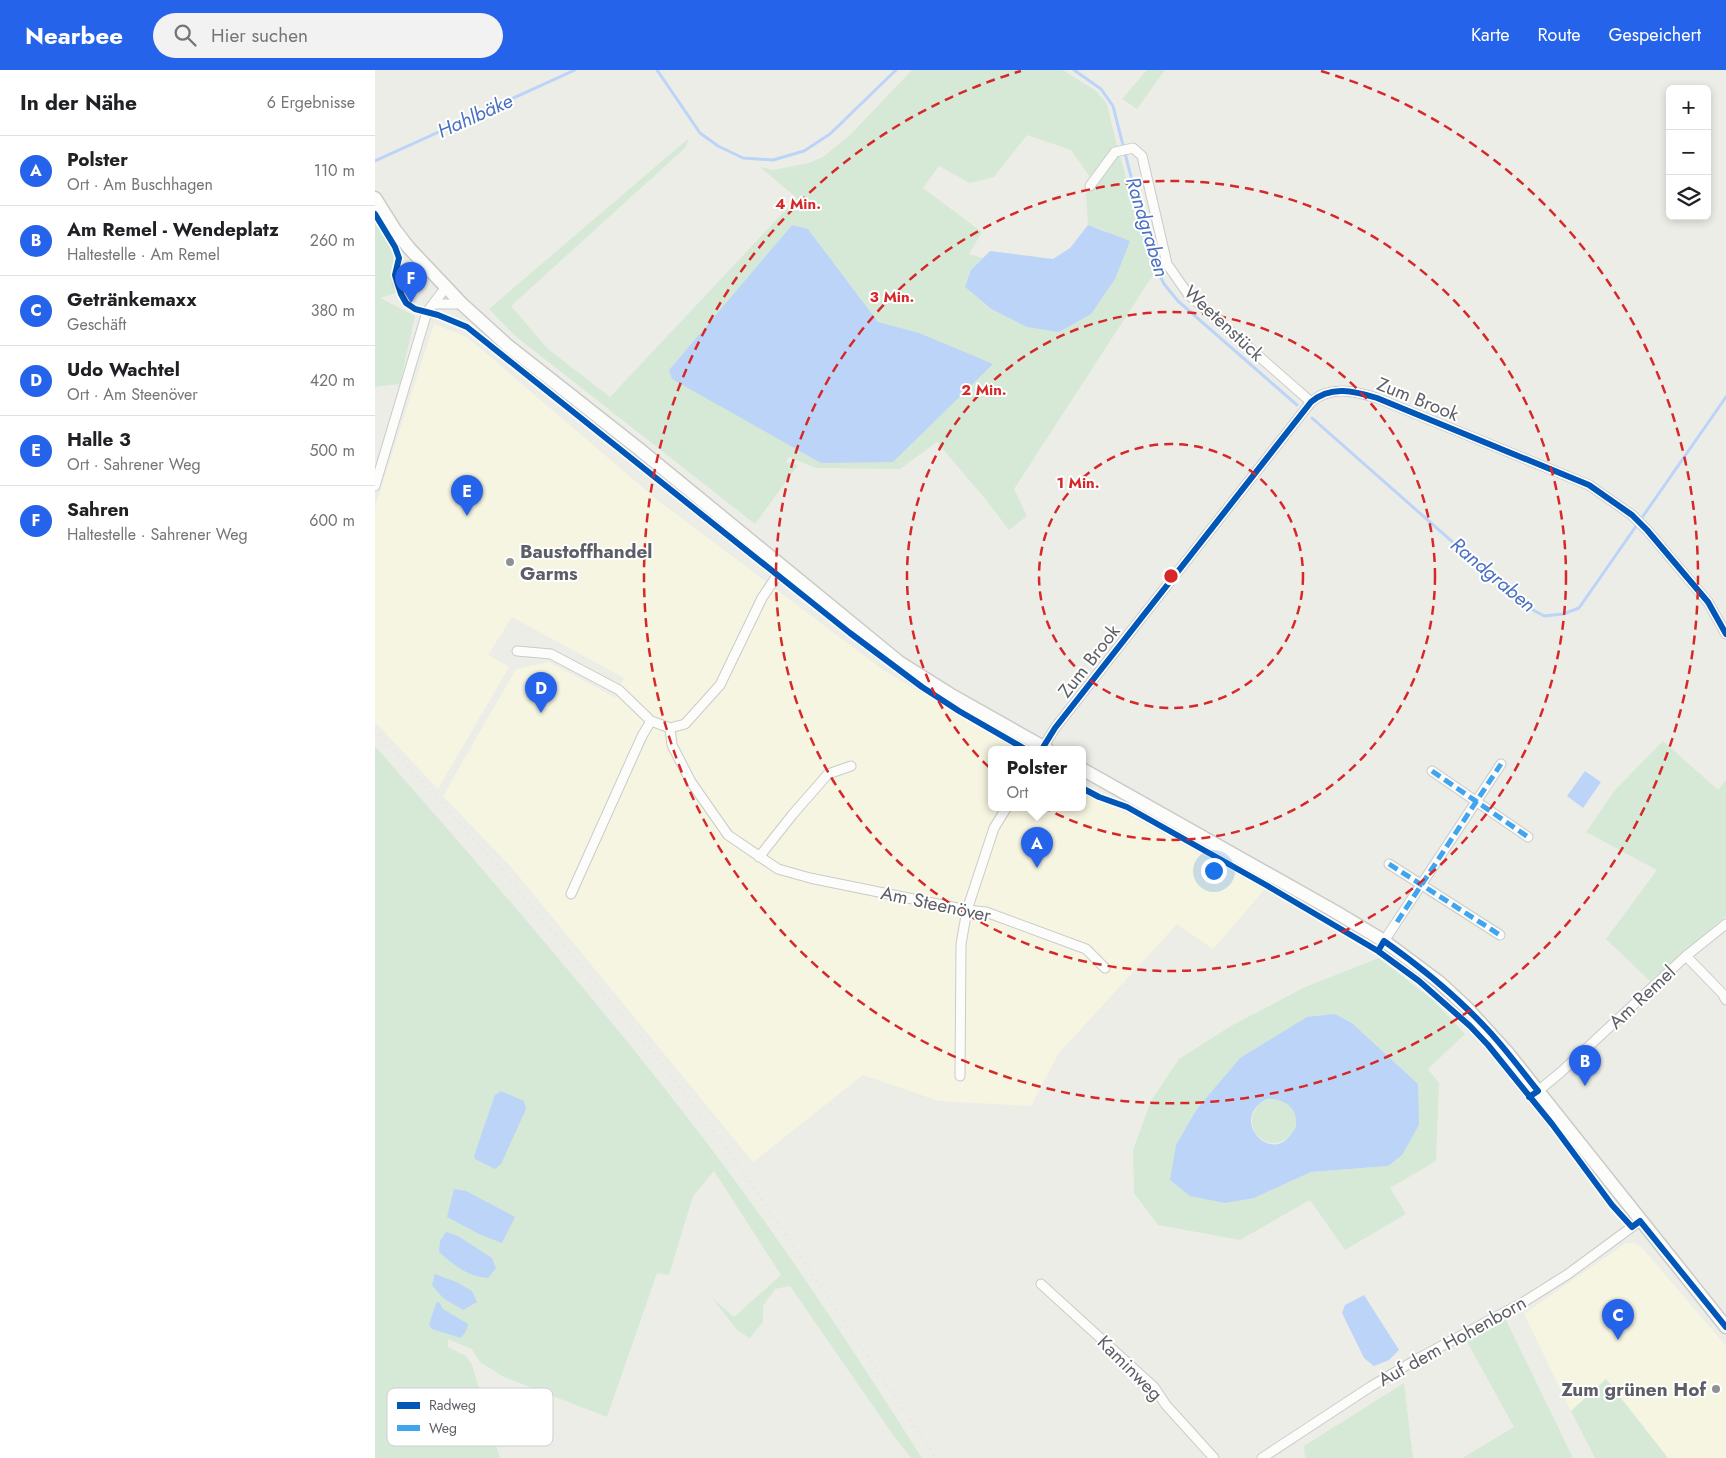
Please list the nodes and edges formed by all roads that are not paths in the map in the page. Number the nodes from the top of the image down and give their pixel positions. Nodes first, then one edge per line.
1 (1090, 186) dead end
2 (375, 198) edge
3 (446, 287) junction
4 (433, 304) junction
5 (462, 304) junction
6 (1311, 402) junction
7 (375, 486) edge
8 (782, 568) junction
9 (1726, 634) edge
10 (517, 652) dead end
11 (651, 720) junction
12 (670, 728) junction
13 (1039, 746) edge
14 (1046, 746) edge
15 (1501, 764) dead end
16 (851, 766) dead end
17 (1086, 771) edge
18 (1432, 771) dead end
19 (1477, 800) junction
20 (1005, 811) edge
21 (1528, 837) dead end
22 (759, 857) junction
23 (1389, 864) dead end
24 (1422, 885) junction
25 (571, 894) dead end
26 (967, 910) junction
27 (1726, 924) edge
28 (1500, 935) dead end
29 (1384, 941) junction
30 (1686, 956) junction
31 (1105, 968) dead end
32 (1726, 1000) edge
33 (961, 1076) dead end
34 (1538, 1091) junction
35 (1640, 1221) junction
36 (1041, 1284) dead end
37 (1726, 1327) edge
38 (1214, 1458) edge
39 (1262, 1458) edge

1 - 6 street, Weetenstück
2 - 3 main road
3 - 4 street
3 - 5 main road
4 - 5 street
4 - 7 street
5 - 8 main road
6 - 9 street, Zum Brook
6 - 14 street, Zum Brook
8 - 12 street
8 - 13 main road
10 - 11 street
11 - 12 street
11 - 25 street
12 - 22 street, Am Steenöver
15 - 19 street
16 - 22 street
17 - 29 main road
18 - 19 street
19 - 21 street
19 - 24 street
20 - 26 street
22 - 26 street, Am Steenöver
23 - 24 street
24 - 28 street
24 - 29 street
26 - 31 street, Am Steenöver
26 - 33 street
27 - 30 street, Am Remel
29 - 34 main road
30 - 32 street
30 - 34 street, Am Remel
34 - 35 main road
35 - 37 main road
35 - 39 street, Auf dem Hohenborn
36 - 38 street, Kaminweg

